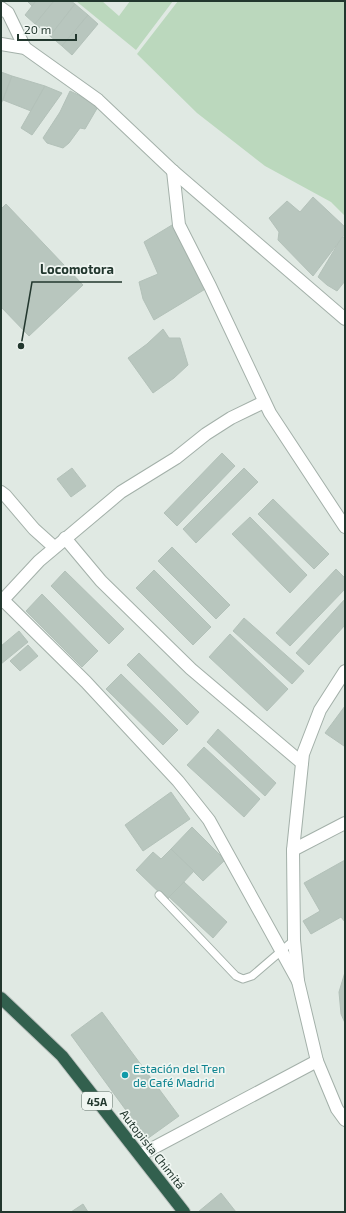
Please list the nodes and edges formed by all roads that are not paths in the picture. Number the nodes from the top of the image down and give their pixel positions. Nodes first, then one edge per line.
1 (1, 8) edge
2 (1, 44) edge
3 (25, 48) junction
4 (173, 171) junction
5 (345, 319) edge
6 (264, 402) junction
7 (1, 492) edge
8 (345, 528) edge
9 (65, 538) junction
10 (54, 547) junction
11 (2, 601) edge
12 (345, 671) edge
13 (302, 763) junction
14 (345, 823) edge
15 (293, 850) junction
16 (158, 895) dead end
17 (294, 940) junction
18 (281, 952) junction
19 (298, 981) junction
20 (1, 998) edge
21 (317, 1061) junction
22 (345, 1120) edge
23 (140, 1155) junction
24 (184, 1212) edge

1 - 3 street
2 - 3 street
3 - 4 street
4 - 5 street
4 - 6 street
6 - 8 street
6 - 9 street
7 - 10 street
9 - 10 street
9 - 13 street
10 - 11 street
11 - 18 street
12 - 13 street
13 - 15 street
14 - 15 street
15 - 17 street
16 - 18 lane
17 - 18 lane
17 - 19 street
18 - 19 street
19 - 21 street
20 - 23 highway, Autopista Chimitá / 45A
21 - 22 street
21 - 23 street
23 - 24 highway, Autopista Chimitá / 45A

